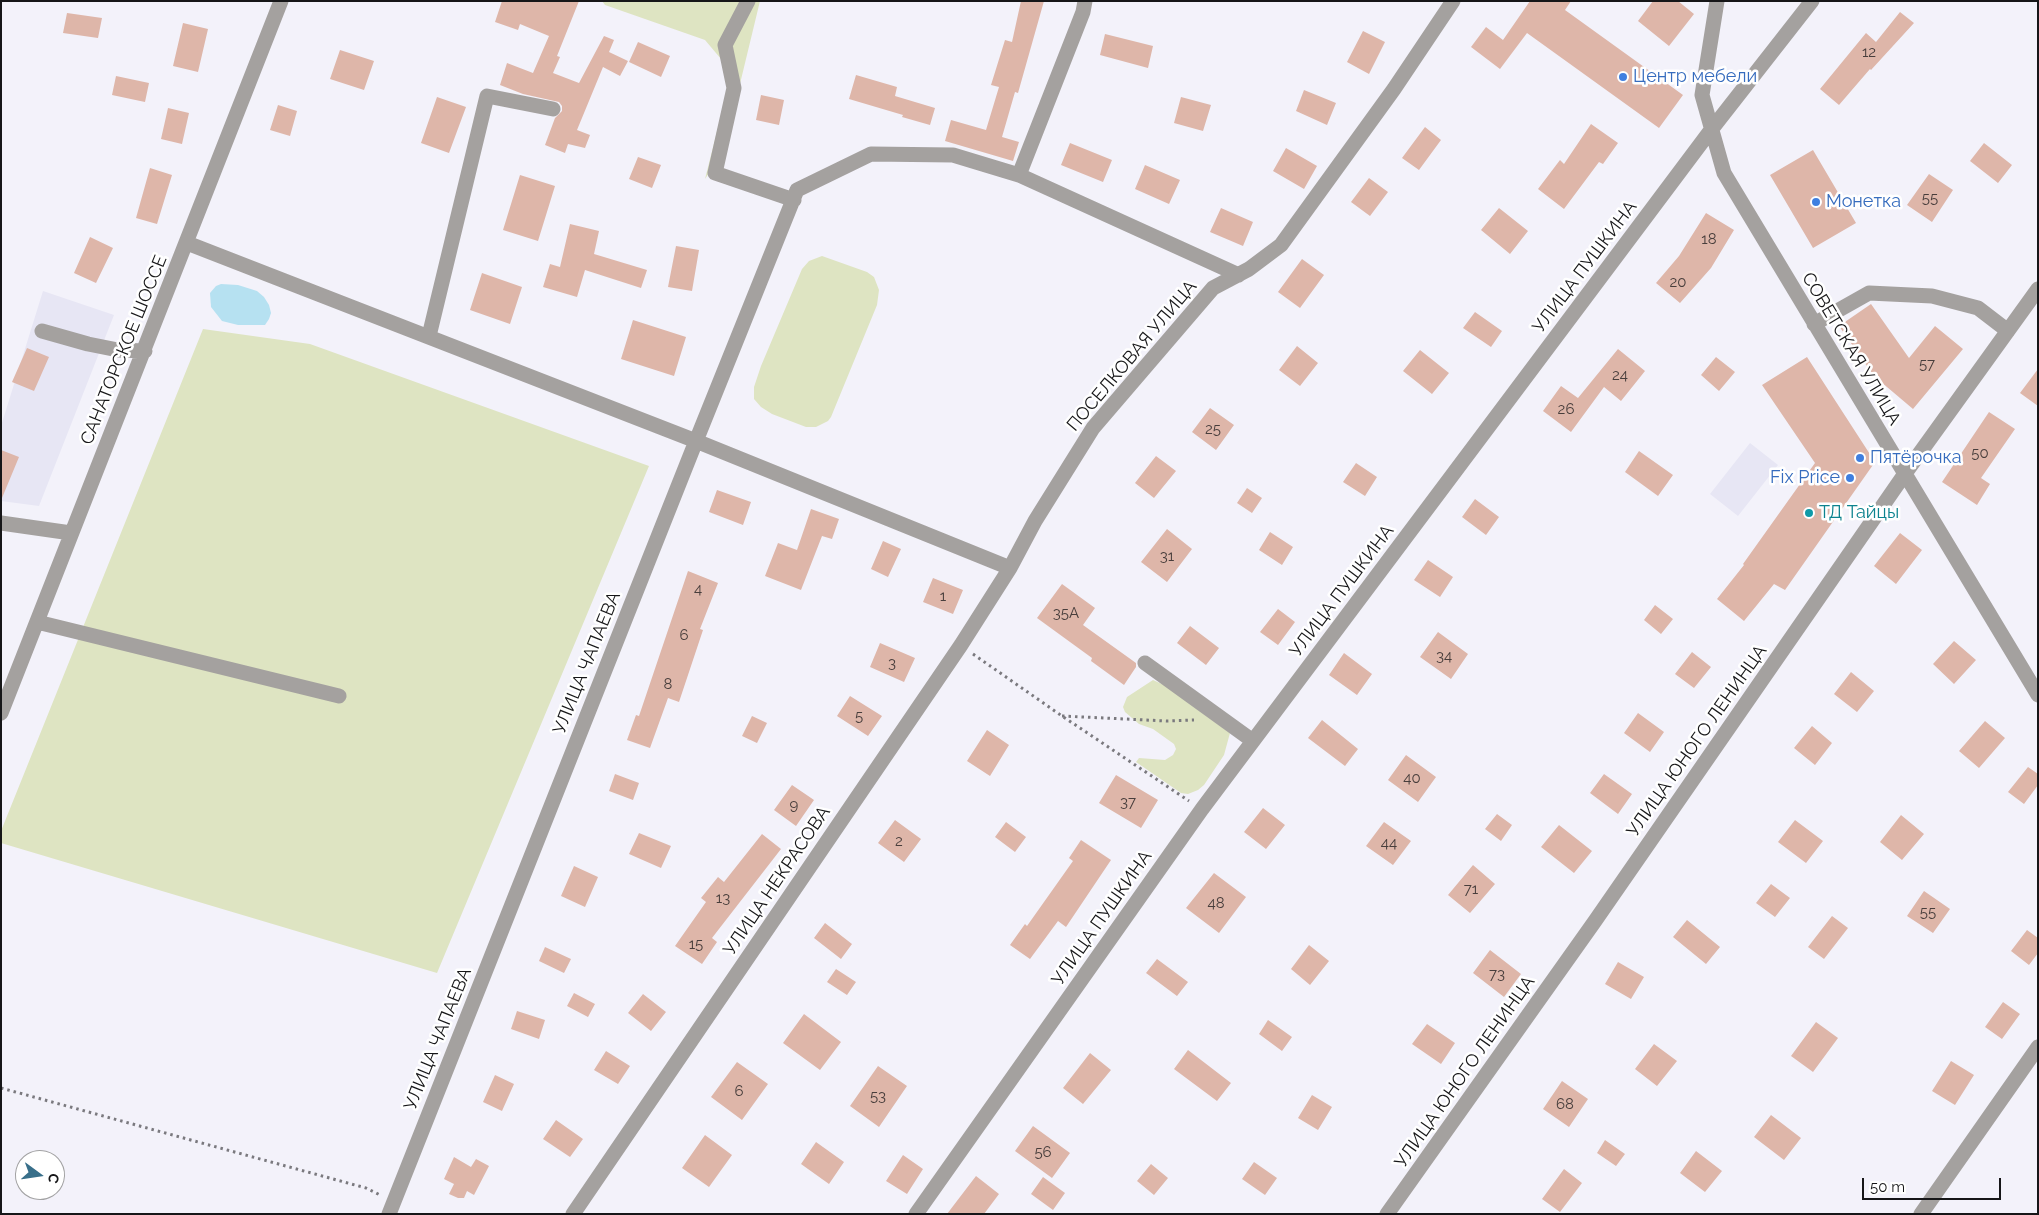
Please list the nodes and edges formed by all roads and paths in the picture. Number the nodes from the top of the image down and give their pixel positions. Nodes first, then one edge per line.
1 (281, 1) edge
2 (748, 1) edge
3 (1086, 1) edge
4 (1453, 1) edge
5 (1717, 1) edge
6 (1812, 1) edge
7 (552, 109) dead end
8 (1711, 130) junction
9 (1019, 175) junction
10 (794, 200) junction
11 (187, 243) junction
12 (1239, 275) junction
13 (2038, 289) edge
14 (1814, 324) junction
15 (42, 331) dead end
16 (2008, 331) junction
17 (429, 336) junction
18 (145, 351) junction
19 (696, 441) junction
20 (1904, 475) junction
21 (1, 523) edge
22 (71, 533) junction
23 (1010, 568) junction
24 (37, 622) junction
25 (961, 645) junction
26 (1145, 663) dead end
27 (2038, 695) edge
28 (339, 696) dead end
29 (1, 713) edge
30 (1062, 716) junction
31 (1222, 718) junction
32 (1253, 741) junction
33 (1202, 809) junction
34 (2038, 1047) edge
35 (1, 1088) edge
36 (391, 1208) edge
37 (573, 1214) edge
38 (916, 1214) edge
39 (1387, 1214) edge
40 (1921, 1214) edge

1 - 11 street, САНАТОРСКОЕ ШОССЕ
2 - 10 street
3 - 9 street
4 - 12 street, ПОСЕЛКОВАЯ УЛИЦА
5 - 8 street, СОВЕТСКАЯ УЛИЦА
6 - 8 street, УЛИЦА ПУШКИНА
7 - 17 street
8 - 14 street, СОВЕТСКАЯ УЛИЦА
8 - 32 street, УЛИЦА ПУШКИНА
9 - 10 street
9 - 12 street
10 - 19 street, УЛИЦА ЧАПАЕВА
11 - 17 street
11 - 18 street, САНАТОРСКОЕ ШОССЕ
12 - 23 street, ПОСЕЛКОВАЯ УЛИЦА
13 - 16 street, УЛИЦА ЮНОГО ЛЕНИНЦА
14 - 16 street
14 - 20 street, СОВЕТСКАЯ УЛИЦА
15 - 18 street
16 - 20 street, УЛИЦА ЮНОГО ЛЕНИНЦА
17 - 19 street
18 - 22 street, САНАТОРСКОЕ ШОССЕ
19 - 23 street
19 - 36 street, УЛИЦА ЧАПАЕВА
20 - 27 street, СОВЕТСКАЯ УЛИЦА
20 - 39 street, УЛИЦА ЮНОГО ЛЕНИНЦА
21 - 22 street
22 - 24 street, САНАТОРСКОЕ ШОССЕ
23 - 25 street, УЛИЦА НЕКРАСОВА
24 - 28 street
24 - 29 street, САНАТОРСКОЕ ШОССЕ
25 - 30 path
25 - 37 street, УЛИЦА НЕКРАСОВА
26 - 31 street
30 - 31 path
30 - 33 path
31 - 32 street
32 - 33 street, УЛИЦА ПУШКИНА
33 - 38 street, УЛИЦА ПУШКИНА
34 - 40 street
35 - 36 path

